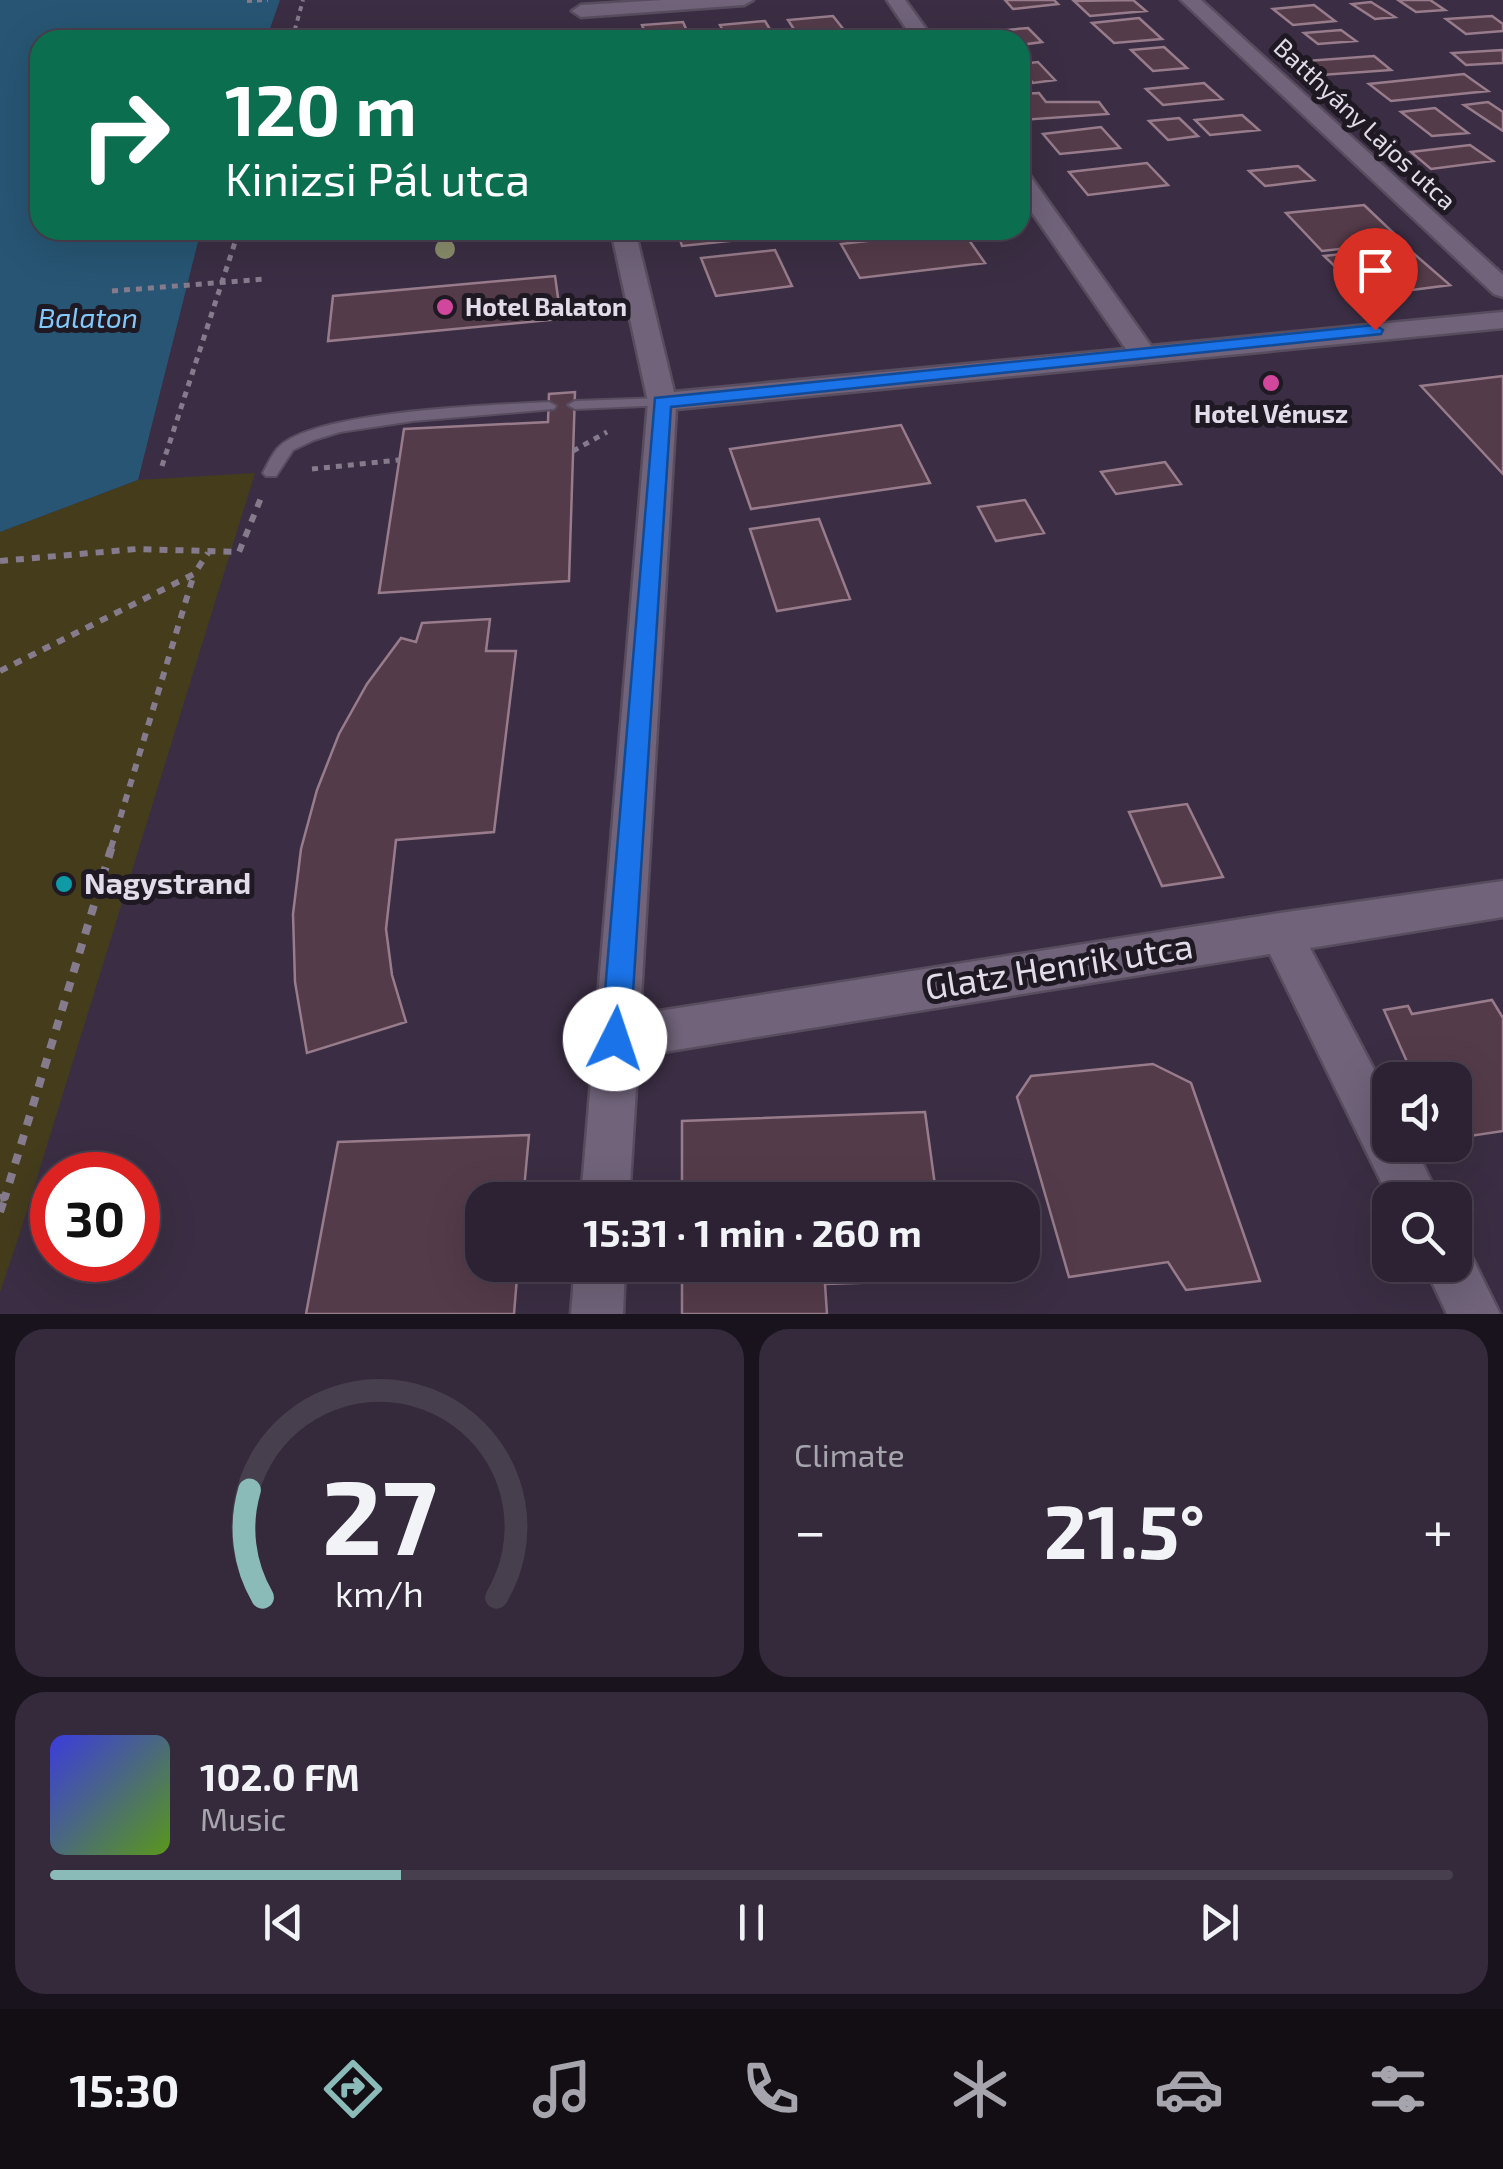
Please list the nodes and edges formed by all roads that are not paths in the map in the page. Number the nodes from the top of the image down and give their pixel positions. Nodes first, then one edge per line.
1 (744, 0) edge
2 (896, 0) edge
3 (1190, 0) edge
4 (581, 12) edge
5 (917, 30) edge
6 (1030, 192) edge
7 (625, 240) edge
8 (1503, 289) edge
9 (1503, 320) edge
10 (1142, 354) junction
11 (662, 402) junction
12 (575, 404) dead end
13 (549, 406) dead end
14 (271, 473) road end
15 (1503, 899) edge
16 (1280, 931) junction
17 (615, 1039) junction
18 (605, 1182) edge
19 (1407, 1182) edge
20 (599, 1282) edge
21 (1458, 1282) edge
22 (597, 1314) edge
23 (1474, 1314) edge

1 - 4 street
2 - 5 street
3 - 8 street, Batthyány Lajos utca
6 - 10 street
7 - 11 street
9 - 10 street
10 - 11 street
11 - 12 lane
11 - 17 street
13 - 14 lane
15 - 16 street, Glatz Henrik utca
16 - 17 street, Glatz Henrik utca
16 - 19 street
17 - 18 street
20 - 22 street
21 - 23 street

